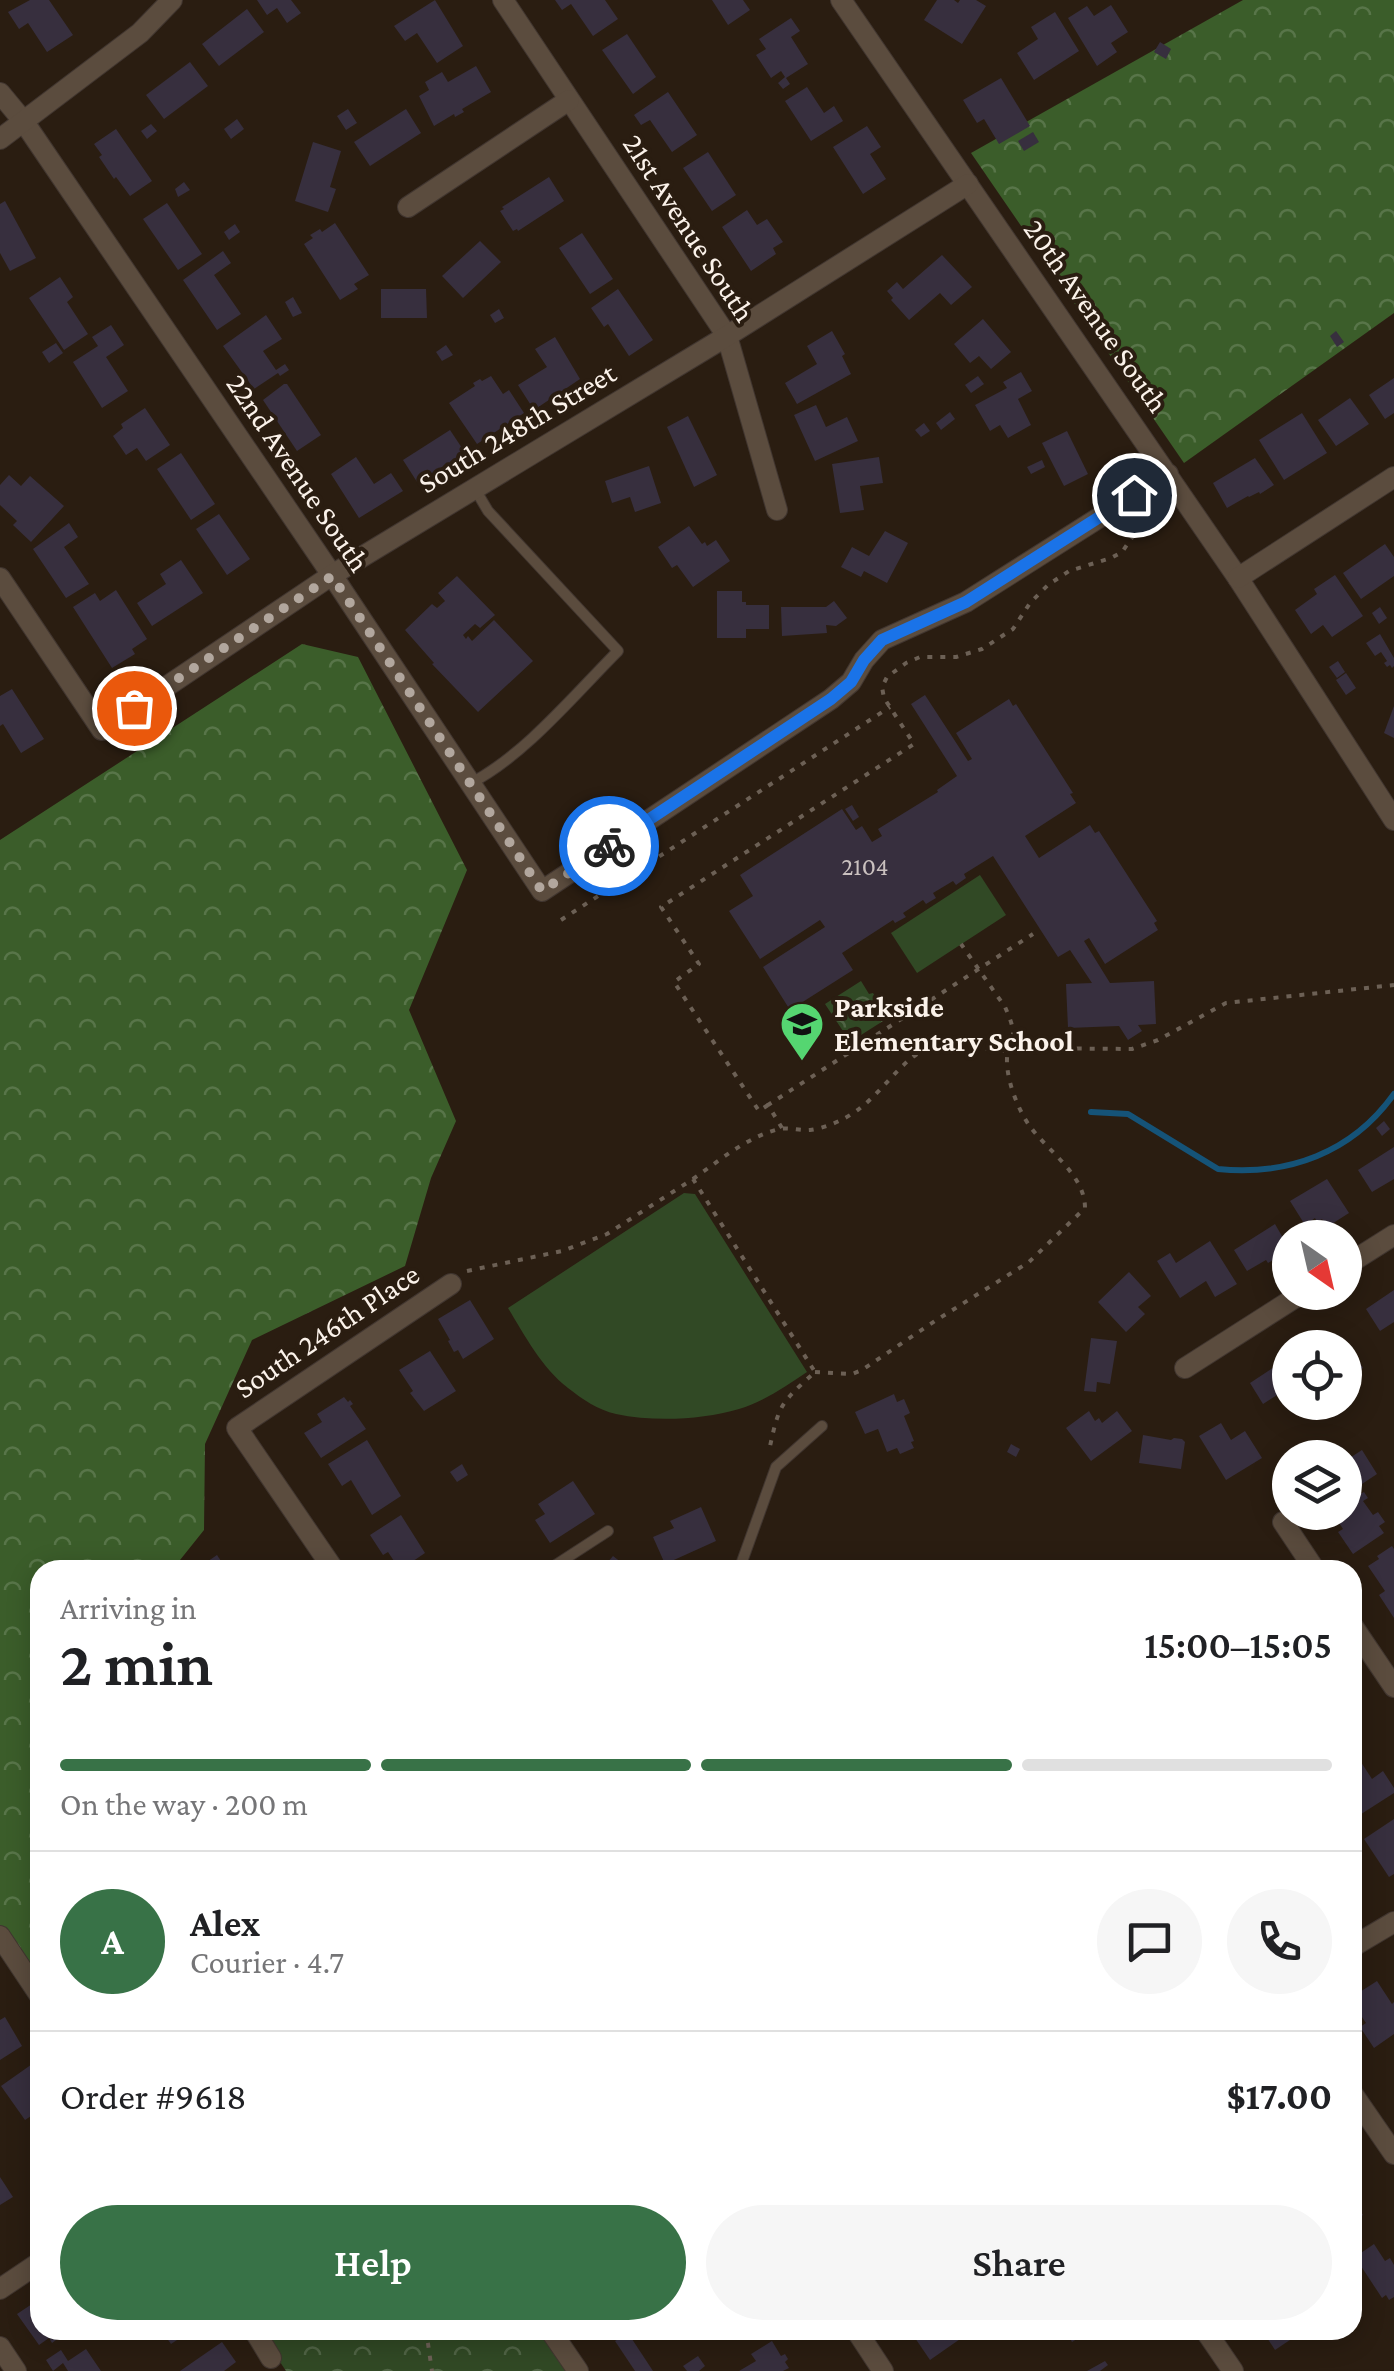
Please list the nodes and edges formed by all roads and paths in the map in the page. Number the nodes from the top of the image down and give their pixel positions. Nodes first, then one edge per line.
1 (172, 0) edge
2 (503, 0) edge
3 (842, 0) edge
4 (0, 93) edge
5 (570, 100) junction
6 (24, 122) junction
7 (0, 139) edge
8 (968, 184) junction
9 (408, 207) dead end
10 (727, 336) junction
11 (1168, 474) junction
12 (1394, 477) edge
13 (475, 489) junction
14 (1184, 498) junction
15 (777, 510) dead end
16 (332, 576) junction
17 (0, 578) edge
18 (1238, 578) junction
19 (890, 707) junction
20 (470, 784) junction
21 (1394, 820) edge
22 (561, 920) dead end
23 (1033, 934) dead end
24 (961, 944) dead end
25 (978, 970) junction
26 (1394, 984) edge
27 (1008, 1052) junction
28 (768, 1105) junction
29 (782, 1128) junction
30 (693, 1179) junction
31 (1394, 1235) edge
32 (1362, 1255) edge
33 (455, 1278) joint
34 (1276, 1310) edge
35 (1185, 1368) dead end
36 (815, 1372) junction
37 (822, 1426) dead end
38 (776, 1466) junction
39 (1288, 1530) edge
40 (608, 1531) dead end
41 (327, 1560) edge
42 (563, 1560) edge
43 (743, 1560) edge
44 (1309, 1560) edge
45 (1362, 1640) edge
46 (1394, 1686) edge
47 (1394, 1922) edge
48 (0, 1936) edge
49 (1362, 1942) edge
50 (30, 1981) edge
51 (1362, 2108) edge
52 (1394, 2154) edge
53 (30, 2268) edge
54 (0, 2288) edge
55 (260, 2340) edge
56 (427, 2340) edge
57 (557, 2340) edge
58 (863, 2340) edge
59 (1212, 2340) edge
60 (0, 2347) edge
61 (271, 2358) dead end
62 (16, 2371) edge
63 (432, 2371) edge
64 (578, 2371) edge
65 (883, 2371) edge
66 (1233, 2371) edge

1 - 6 street
2 - 5 street, 21st Avenue South
3 - 8 street, 20th Avenue South
4 - 6 street, 22nd Avenue South
5 - 9 street
5 - 10 street, 21st Avenue South
6 - 7 street
6 - 16 street, 22nd Avenue South
8 - 10 street, South 248th Street
8 - 11 street, 20th Avenue South
10 - 13 street, South 248th Street
10 - 15 street, 21st Avenue South
11 - 14 street, 20th Avenue South
11 - 20 street, 22nd Avenue South
12 - 18 street
13 - 16 street, South 248th Street
13 - 20 lane
14 - 18 street, 20th Avenue South
14 - 19 path
16 - 17 street, South 248th Street
16 - 20 street, 22nd Avenue South
18 - 21 street, 20th Avenue South
19 - 22 path
19 - 28 path
23 - 25 path
24 - 25 path
25 - 27 path
25 - 28 path
26 - 27 path
27 - 29 path
27 - 36 path
28 - 29 path
29 - 30 path
30 - 33 path
30 - 36 path
31 - 32 street
33 - 41 street, South 246th Place
34 - 35 street
36 - 38 path
37 - 38 lane
38 - 43 lane
39 - 44 street
40 - 42 lane
45 - 46 street
47 - 49 street
48 - 50 street
51 - 52 street
53 - 54 street
55 - 61 street
56 - 63 path
57 - 64 street
58 - 65 street
59 - 66 street
60 - 62 street

